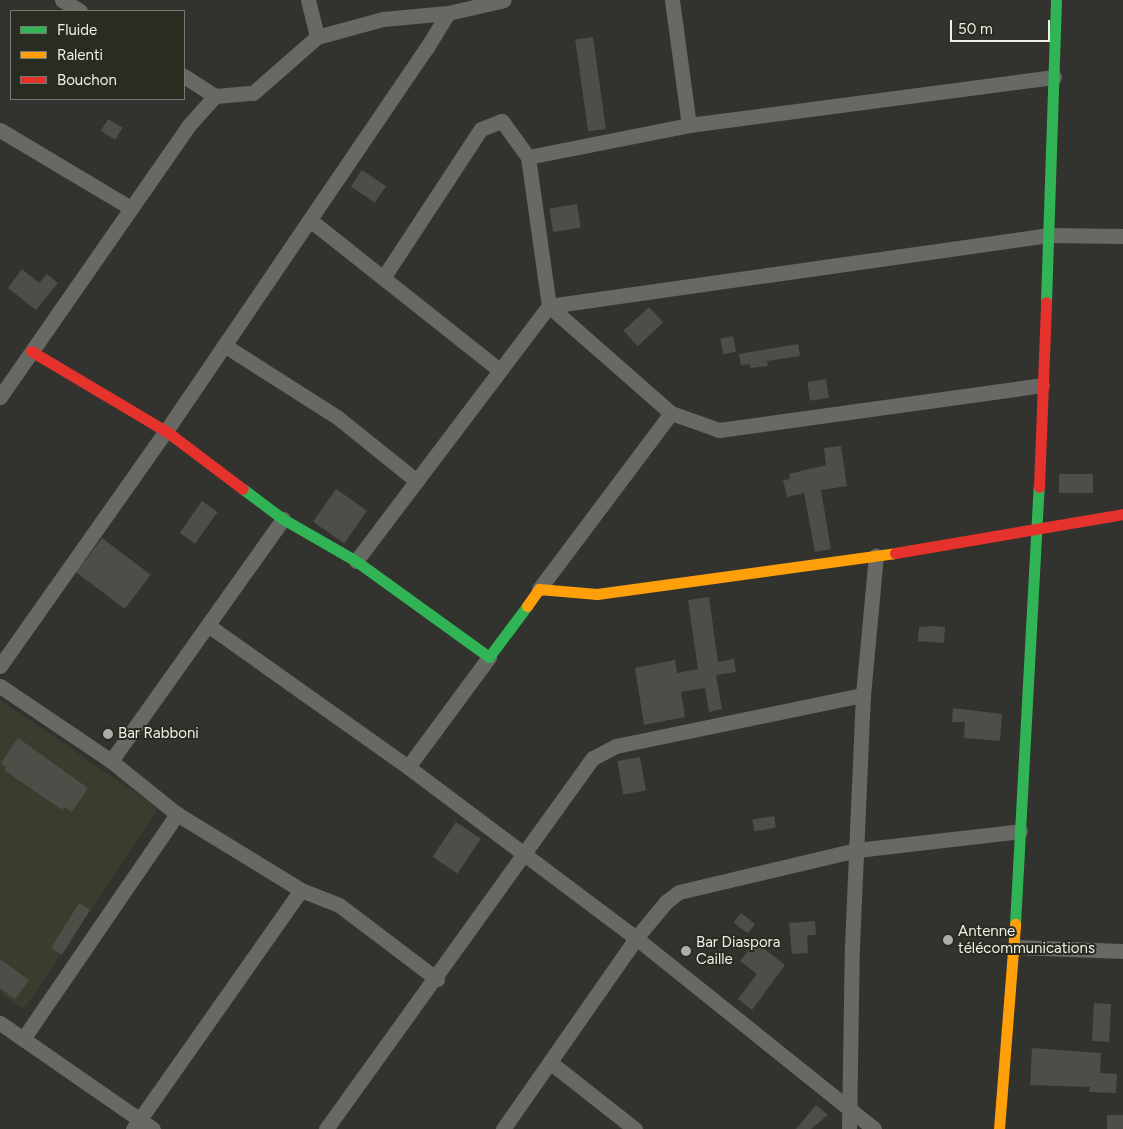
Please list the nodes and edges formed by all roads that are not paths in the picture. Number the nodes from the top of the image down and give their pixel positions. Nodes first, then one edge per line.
1 (62, 0) edge
2 (308, 0) edge
3 (504, 0) edge
4 (672, 0) edge
5 (1056, 0) edge
6 (78, 10) edge
7 (448, 13) junction
8 (317, 37) junction
9 (185, 77) edge
10 (1054, 77) junction
11 (215, 96) junction
12 (689, 126) junction
13 (0, 130) edge
14 (528, 157) junction
15 (131, 208) junction
16 (310, 220) junction
17 (1049, 235) junction
18 (1123, 236) edge
19 (383, 278) junction
20 (549, 306) junction
21 (224, 345) junction
22 (31, 350) junction
23 (499, 370) junction
24 (1042, 385) junction
25 (0, 397) edge
26 (671, 413) junction
27 (166, 431) junction
28 (417, 481) junction
29 (1123, 514) edge
30 (283, 518) junction
31 (1038, 526) junction
32 (876, 556) junction
33 (356, 561) junction
34 (539, 589) junction
35 (209, 626) junction
36 (489, 657) junction
37 (0, 666) edge
38 (0, 686) edge
39 (863, 695) junction
40 (111, 761) junction
41 (408, 767) junction
42 (178, 814) junction
43 (1020, 831) junction
44 (857, 850) junction
45 (525, 855) junction
46 (301, 890) junction
47 (636, 938) junction
48 (1014, 947) junction
49 (1123, 951) edge
50 (437, 979) junction
51 (0, 1023) edge
52 (23, 1038) junction
53 (550, 1063) junction
54 (851, 1111) junction
55 (136, 1124) edge
56 (153, 1129) edge
57 (326, 1129) edge
58 (504, 1129) edge
59 (636, 1129) edge
60 (849, 1129) edge
61 (874, 1129) edge
62 (999, 1129) edge

1 - 6 street
2 - 8 street
3 - 7 street
4 - 12 street
5 - 10 street
7 - 8 street
7 - 16 street
8 - 11 street
9 - 11 street
10 - 12 street
10 - 17 street
11 - 15 street
12 - 14 street
13 - 15 street
14 - 19 street
14 - 20 street
15 - 22 street
16 - 19 street
16 - 21 street
17 - 18 street
17 - 20 street
17 - 24 street
19 - 23 street
20 - 23 street
20 - 26 street
21 - 27 street
21 - 28 street
22 - 25 street
22 - 27 street
23 - 28 street
24 - 26 street
24 - 31 street
26 - 34 street
27 - 30 street
27 - 37 street
28 - 33 street
29 - 31 street
30 - 33 street
30 - 35 street
31 - 32 street
31 - 43 street
32 - 34 street
32 - 39 street
33 - 36 street
34 - 36 street
35 - 40 street
35 - 41 street
36 - 41 street
38 - 40 street
39 - 44 street
39 - 45 street
40 - 42 street
41 - 45 street
42 - 46 street
42 - 52 street
43 - 44 street
43 - 48 street
44 - 47 street
44 - 54 street
45 - 47 street
45 - 50 street
46 - 50 street
46 - 55 street
47 - 53 street
47 - 54 street
48 - 49 street
48 - 62 street
50 - 57 street
51 - 52 street
52 - 55 street
53 - 58 street
53 - 59 street
54 - 60 street
54 - 61 street
55 - 56 street

